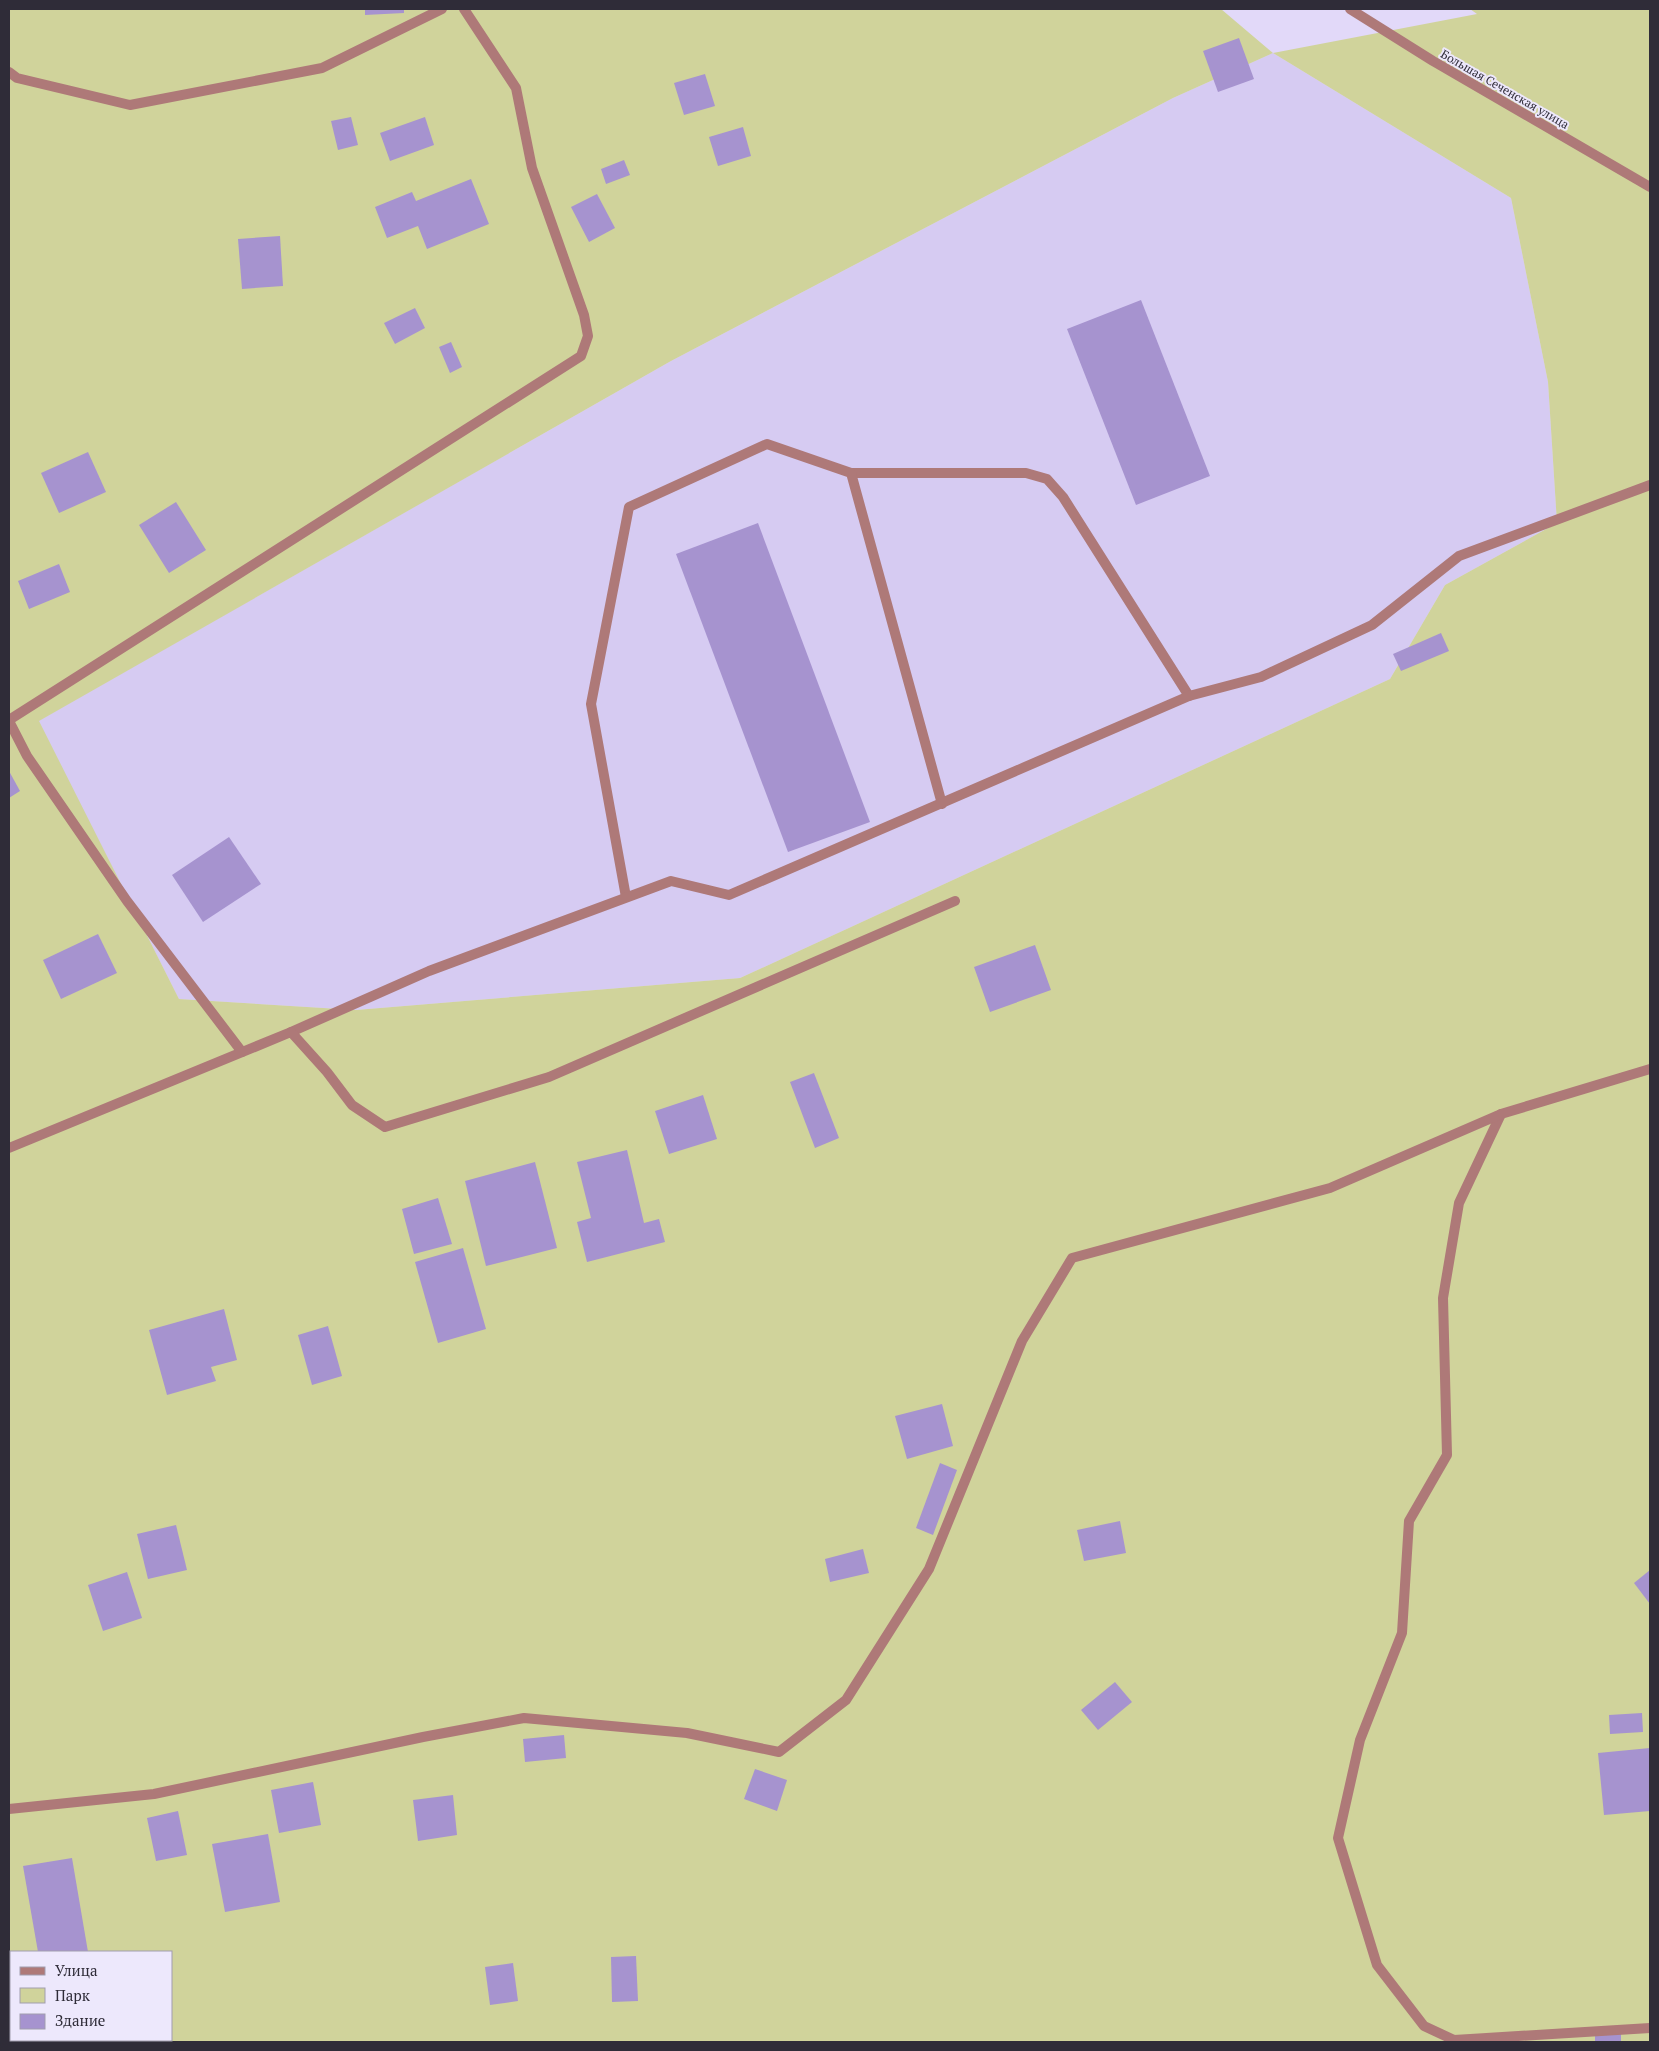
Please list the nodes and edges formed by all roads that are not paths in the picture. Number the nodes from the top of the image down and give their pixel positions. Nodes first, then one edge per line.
1 (442, 9) edge
2 (464, 9) edge
3 (1350, 9) edge
4 (9, 72) edge
5 (1650, 187) edge
6 (851, 473) junction
7 (1650, 485) edge
8 (1189, 696) junction
9 (9, 721) edge
10 (942, 804) junction
11 (626, 897) junction
12 (955, 901) dead end
13 (291, 1032) junction
14 (242, 1052) junction
15 (1650, 1069) edge
16 (1501, 1114) junction
17 (9, 1148) edge
18 (9, 1809) edge
19 (1650, 2028) edge

1 - 4 street
2 - 9 street
3 - 5 street, Большая Сеченская улица
6 - 8 street
6 - 10 street
6 - 11 street
7 - 8 street
8 - 10 street
9 - 14 street
10 - 11 street
11 - 13 street
12 - 13 street
13 - 14 street
14 - 17 street
15 - 16 street
16 - 18 street
16 - 19 street

